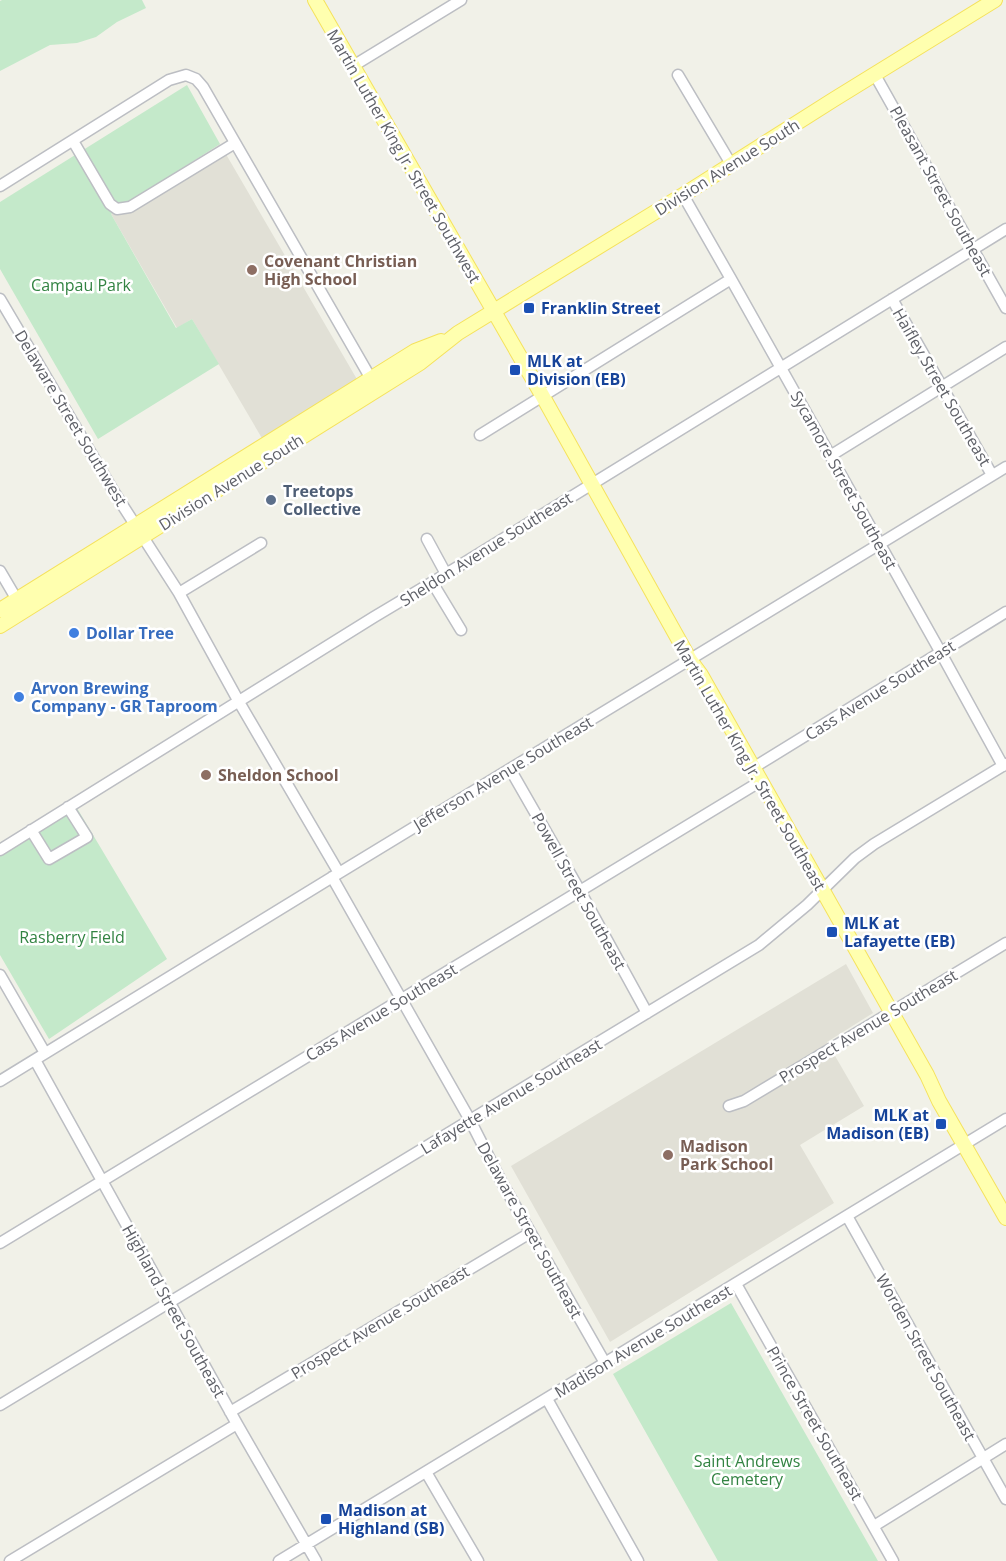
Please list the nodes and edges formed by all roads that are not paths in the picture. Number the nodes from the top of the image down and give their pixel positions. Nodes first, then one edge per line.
1 (315, 0) edge
2 (461, 0) edge
3 (995, 0) edge
4 (353, 66) junction
5 (678, 75) dead end
6 (875, 75) junction
7 (73, 141) junction
8 (235, 143) junction
9 (731, 165) junction
10 (0, 186) edge
11 (683, 195) junction
12 (1006, 229) edge
13 (973, 249) junction
14 (731, 279) junction
15 (0, 299) edge
16 (892, 299) junction
17 (1006, 308) edge
18 (494, 311) junction
19 (1006, 347) edge
20 (780, 368) junction
21 (374, 384) junction
22 (942, 387) junction
23 (542, 395) junction
24 (480, 435) dead end
25 (830, 456) junction
26 (1006, 467) edge
27 (992, 475) junction
28 (591, 484) junction
29 (140, 531) junction
30 (427, 539) dead end
31 (261, 543) dead end
32 (880, 544) junction
33 (0, 572) edge
34 (446, 574) junction
35 (432, 582) junction
36 (179, 592) junction
37 (20, 605) junction
38 (0, 610) edge
39 (1006, 612) edge
40 (0, 626) edge
41 (461, 630) dead end
42 (941, 652) junction
43 (690, 660) junction
44 (239, 702) junction
45 (1005, 765) edge
46 (753, 768) junction
47 (510, 769) junction
48 (761, 781) junction
49 (68, 807) junction
50 (31, 830) junction
51 (0, 850) edge
52 (335, 875) junction
53 (579, 891) junction
54 (822, 891) junction
55 (1006, 943) edge
56 (0, 975) edge
57 (401, 1000) junction
58 (891, 1012) junction
59 (647, 1013) junction
60 (45, 1053) junction
61 (34, 1060) junction
62 (0, 1081) edge
63 (729, 1106) dead end
64 (1006, 1119) edge
65 (470, 1120) junction
66 (964, 1145) junction
67 (103, 1181) junction
68 (847, 1216) junction
69 (1006, 1218) edge
70 (530, 1233) junction
71 (0, 1243) edge
72 (736, 1284) junction
73 (169, 1303) junction
74 (605, 1363) junction
75 (547, 1399) junction
76 (0, 1405) edge
77 (230, 1412) junction
78 (237, 1424) junction
79 (1006, 1444) edge
80 (983, 1458) junction
81 (426, 1472) junction
82 (1006, 1499) edge
83 (874, 1526) junction
84 (306, 1544) junction
85 (10, 1561) edge
86 (279, 1561) edge
87 (316, 1561) edge
88 (478, 1561) edge
89 (638, 1561) edge
90 (893, 1561) edge

1 - 4 main road, Martin Luther King Jr. Street Southwest
2 - 4 street
3 - 6 main road, Division Avenue South
4 - 18 main road, Martin Luther King Jr. Street Southwest
5 - 9 street
6 - 9 main road, Division Avenue South
6 - 13 street, Pleasant Street Southeast
7 - 8 street
7 - 8 street
7 - 10 street
8 - 21 street
9 - 11 main road, Division Avenue South
11 - 14 street, Sycamore Street Southeast
11 - 18 main road, Division Avenue South
12 - 13 street, Sheldon Avenue Southeast
13 - 16 street, Sheldon Avenue Southeast
13 - 17 street, Pleasant Street Southeast
14 - 20 street, Sycamore Street Southeast
14 - 23 street
15 - 29 street, Delaware Street Southwest
16 - 20 street, Sheldon Avenue Southeast
16 - 22 street, Haifley Street Southeast
18 - 21 main road, Division Avenue South
18 - 23 main road, Martin Luther King Jr. Street Southeast
19 - 22 street
20 - 25 street, Sycamore Street Southeast
20 - 28 street, Sheldon Avenue Southeast
21 - 29 main road, Division Avenue South
22 - 25 street
22 - 27 street, Haifley Street Southeast
23 - 24 street
23 - 28 main road, Martin Luther King Jr. Street Southeast
25 - 32 street, Sycamore Street Southeast
26 - 27 street, Jefferson Avenue Southeast
27 - 32 street, Jefferson Avenue Southeast
28 - 34 street, Sheldon Avenue Southeast
28 - 43 main road, Martin Luther King Jr. Street Southeast
29 - 36 street, Delaware Street Southeast
29 - 37 main road, Division Avenue South
30 - 34 street
31 - 36 street
32 - 42 street, Sycamore Street Southeast
32 - 43 street, Jefferson Avenue Southeast
33 - 37 street
34 - 35 street, Sheldon Avenue Southeast
35 - 41 street
35 - 44 street, Sheldon Avenue Southeast
36 - 44 street, Delaware Street Southeast
37 - 38 main road, Division Avenue South
37 - 40 main road, Division Avenue South
39 - 42 street, Cass Avenue Southeast
42 - 45 street, Sycamore Street Southeast
42 - 46 street, Cass Avenue Southeast
43 - 46 main road, Martin Luther King Jr. Street Southeast
43 - 47 street, Jefferson Avenue Southeast
44 - 49 street, Sheldon Avenue Southeast
44 - 52 street, Delaware Street Southeast
45 - 54 street, Lafayette Avenue Southeast
46 - 48 main road, Martin Luther King Jr. Street Southeast
47 - 52 street, Jefferson Avenue Southeast
47 - 53 street, Powell Street Southeast
48 - 53 street, Cass Avenue Southeast
48 - 54 main road, Martin Luther King Jr. Street Southeast
49 - 50 street, Sheldon Avenue Southeast
49 - 50 street
50 - 51 street, Sheldon Avenue Southeast
52 - 57 street, Delaware Street Southeast
52 - 60 street, Jefferson Avenue Southeast
53 - 57 street, Cass Avenue Southeast
53 - 59 street, Powell Street Southeast
54 - 58 main road, Martin Luther King Jr. Street Southeast
54 - 59 street, Lafayette Avenue Southeast
55 - 58 street, Prospect Avenue Southeast
56 - 60 street
57 - 65 street, Delaware Street Southeast
57 - 67 street, Cass Avenue Southeast
58 - 63 street, Prospect Avenue Southeast
58 - 66 main road, Martin Luther King Jr. Street Southeast
59 - 65 street, Lafayette Avenue Southeast
60 - 61 street, Jefferson Avenue Southeast
61 - 62 street, Jefferson Avenue Southeast
61 - 67 street, Highland Street Southeast
64 - 66 street, Madison Avenue Southeast
65 - 70 street, Delaware Street Southeast
65 - 73 street, Lafayette Avenue Southeast
66 - 68 street, Madison Avenue Southeast
66 - 69 main road, Martin Luther King Jr. Street Southeast
67 - 71 street, Cass Avenue Southeast
67 - 73 street, Highland Street Southeast
68 - 72 street, Madison Avenue Southeast
68 - 80 street, Worden Street Southeast
70 - 74 street, Delaware Street Southeast
70 - 77 street, Prospect Avenue Southeast
72 - 74 street, Madison Avenue Southeast
72 - 83 street, Prince Street Southeast
73 - 76 street, Lafayette Avenue Southeast
73 - 77 street, Highland Street Southeast
74 - 75 street, Madison Avenue Southeast
75 - 81 street, Madison Avenue Southeast
75 - 89 street
77 - 78 street, Highland Street Southeast
78 - 84 street, Highland Street Southeast
78 - 85 street
79 - 80 street
80 - 82 street, Worden Street Southeast
80 - 83 street
81 - 84 street, Madison Avenue Southeast
81 - 88 street
83 - 90 street, Prince Street Southeast
84 - 86 street, Madison Avenue Southeast
84 - 87 street, Highland Street Southeast

